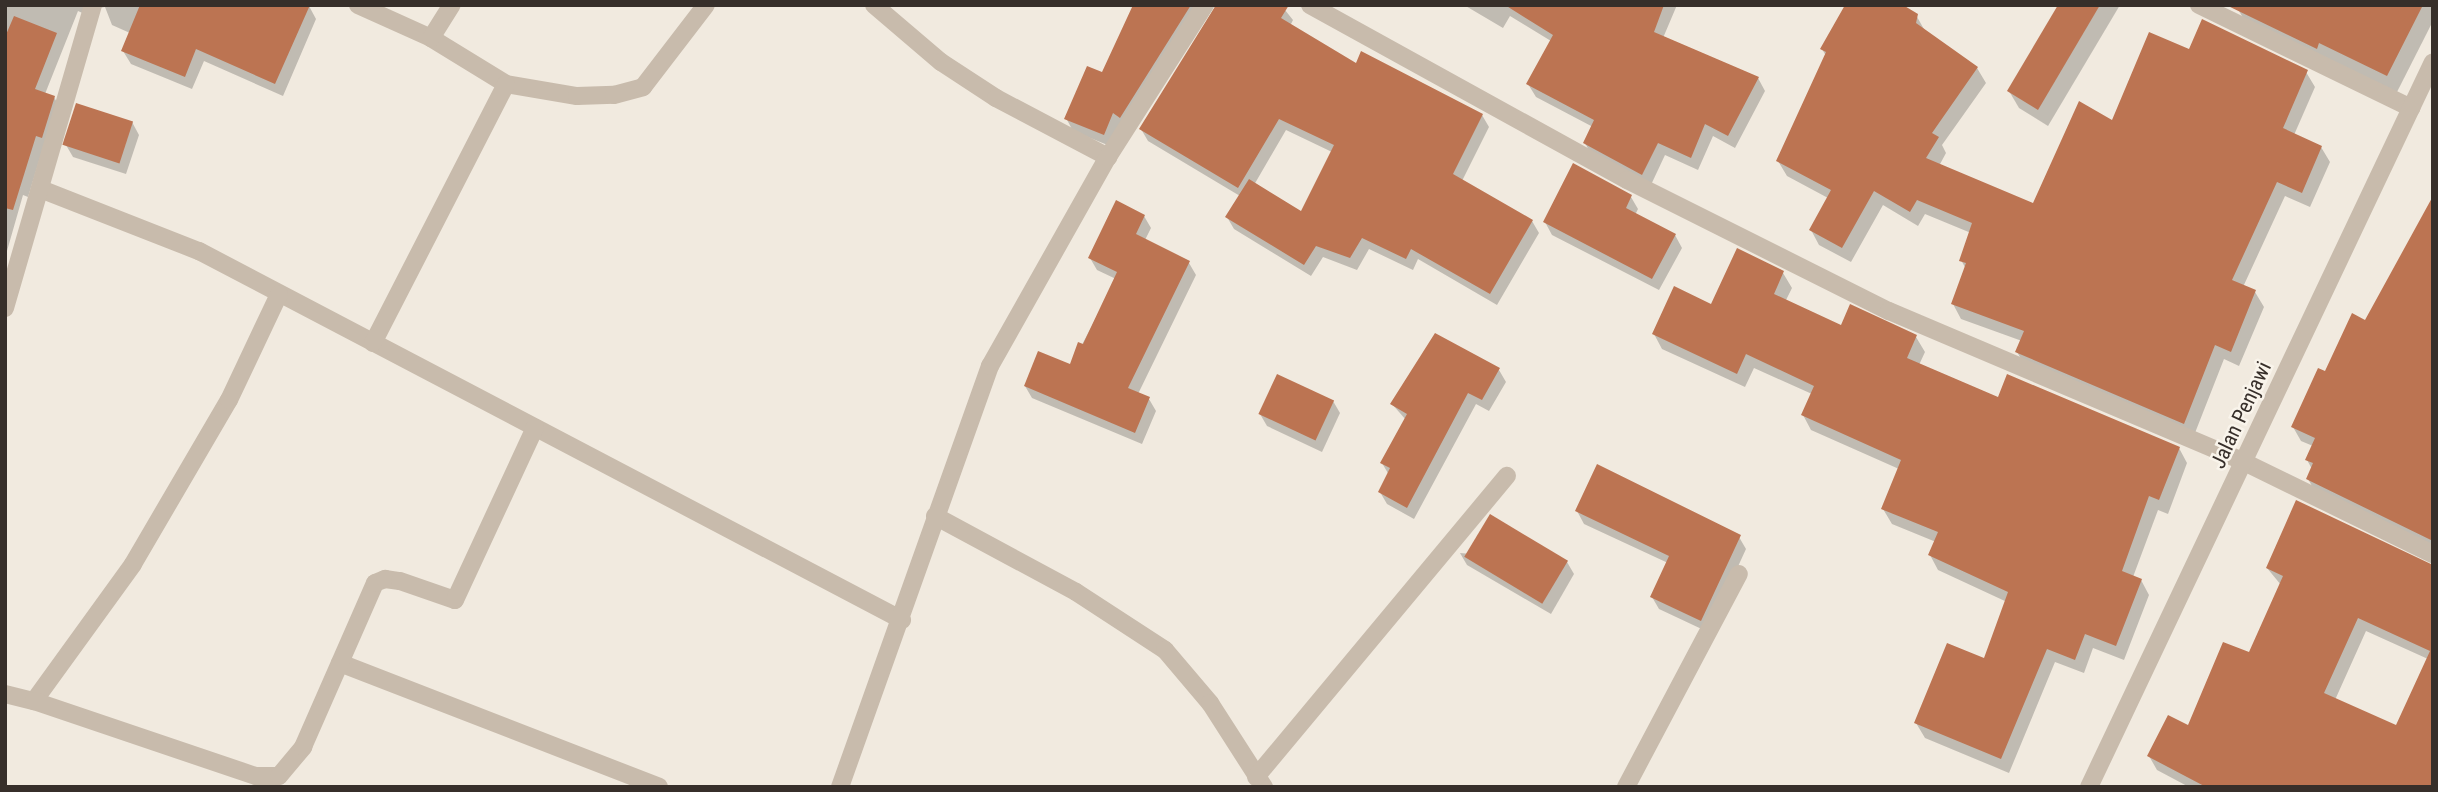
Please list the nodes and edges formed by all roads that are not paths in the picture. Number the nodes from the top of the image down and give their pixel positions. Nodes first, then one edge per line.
1 (93, 5) edge
2 (358, 5) edge
3 (452, 5) edge
4 (706, 5) edge
5 (874, 5) edge
6 (1205, 5) edge
7 (1310, 5) edge
8 (2199, 5) edge
9 (431, 38) junction
10 (2433, 62) edge
11 (506, 84) junction
12 (2411, 108) junction
13 (1108, 157) junction
14 (43, 190) junction
15 (279, 293) junction
16 (5, 308) edge
17 (373, 343) junction
18 (535, 428) junction
19 (2244, 462) junction
20 (1507, 476) dead end
21 (935, 516) junction
22 (2433, 554) edge
23 (1739, 574) dead end
24 (902, 620) junction
25 (340, 663) junction
26 (5, 694) edge
27 (34, 701) junction
28 (1260, 782) edge
29 (659, 787) edge
30 (840, 787) edge
31 (1626, 787) edge
32 (2089, 787) edge

1 - 14 street
2 - 9 street
3 - 9 street
4 - 11 street
5 - 13 street
6 - 13 street
7 - 19 street
8 - 12 street
9 - 11 street
10 - 12 street, Jalan Penjawi
11 - 17 street
12 - 19 street, Jalan Penjawi
13 - 21 street
14 - 15 street
14 - 16 street
15 - 17 street
15 - 27 street
17 - 18 street
18 - 24 street
18 - 25 street
19 - 22 street
19 - 32 street, Jalan Penjawi
20 - 28 street
21 - 24 street
21 - 28 street
23 - 31 street
24 - 30 street
25 - 27 street
25 - 29 street
26 - 27 street

